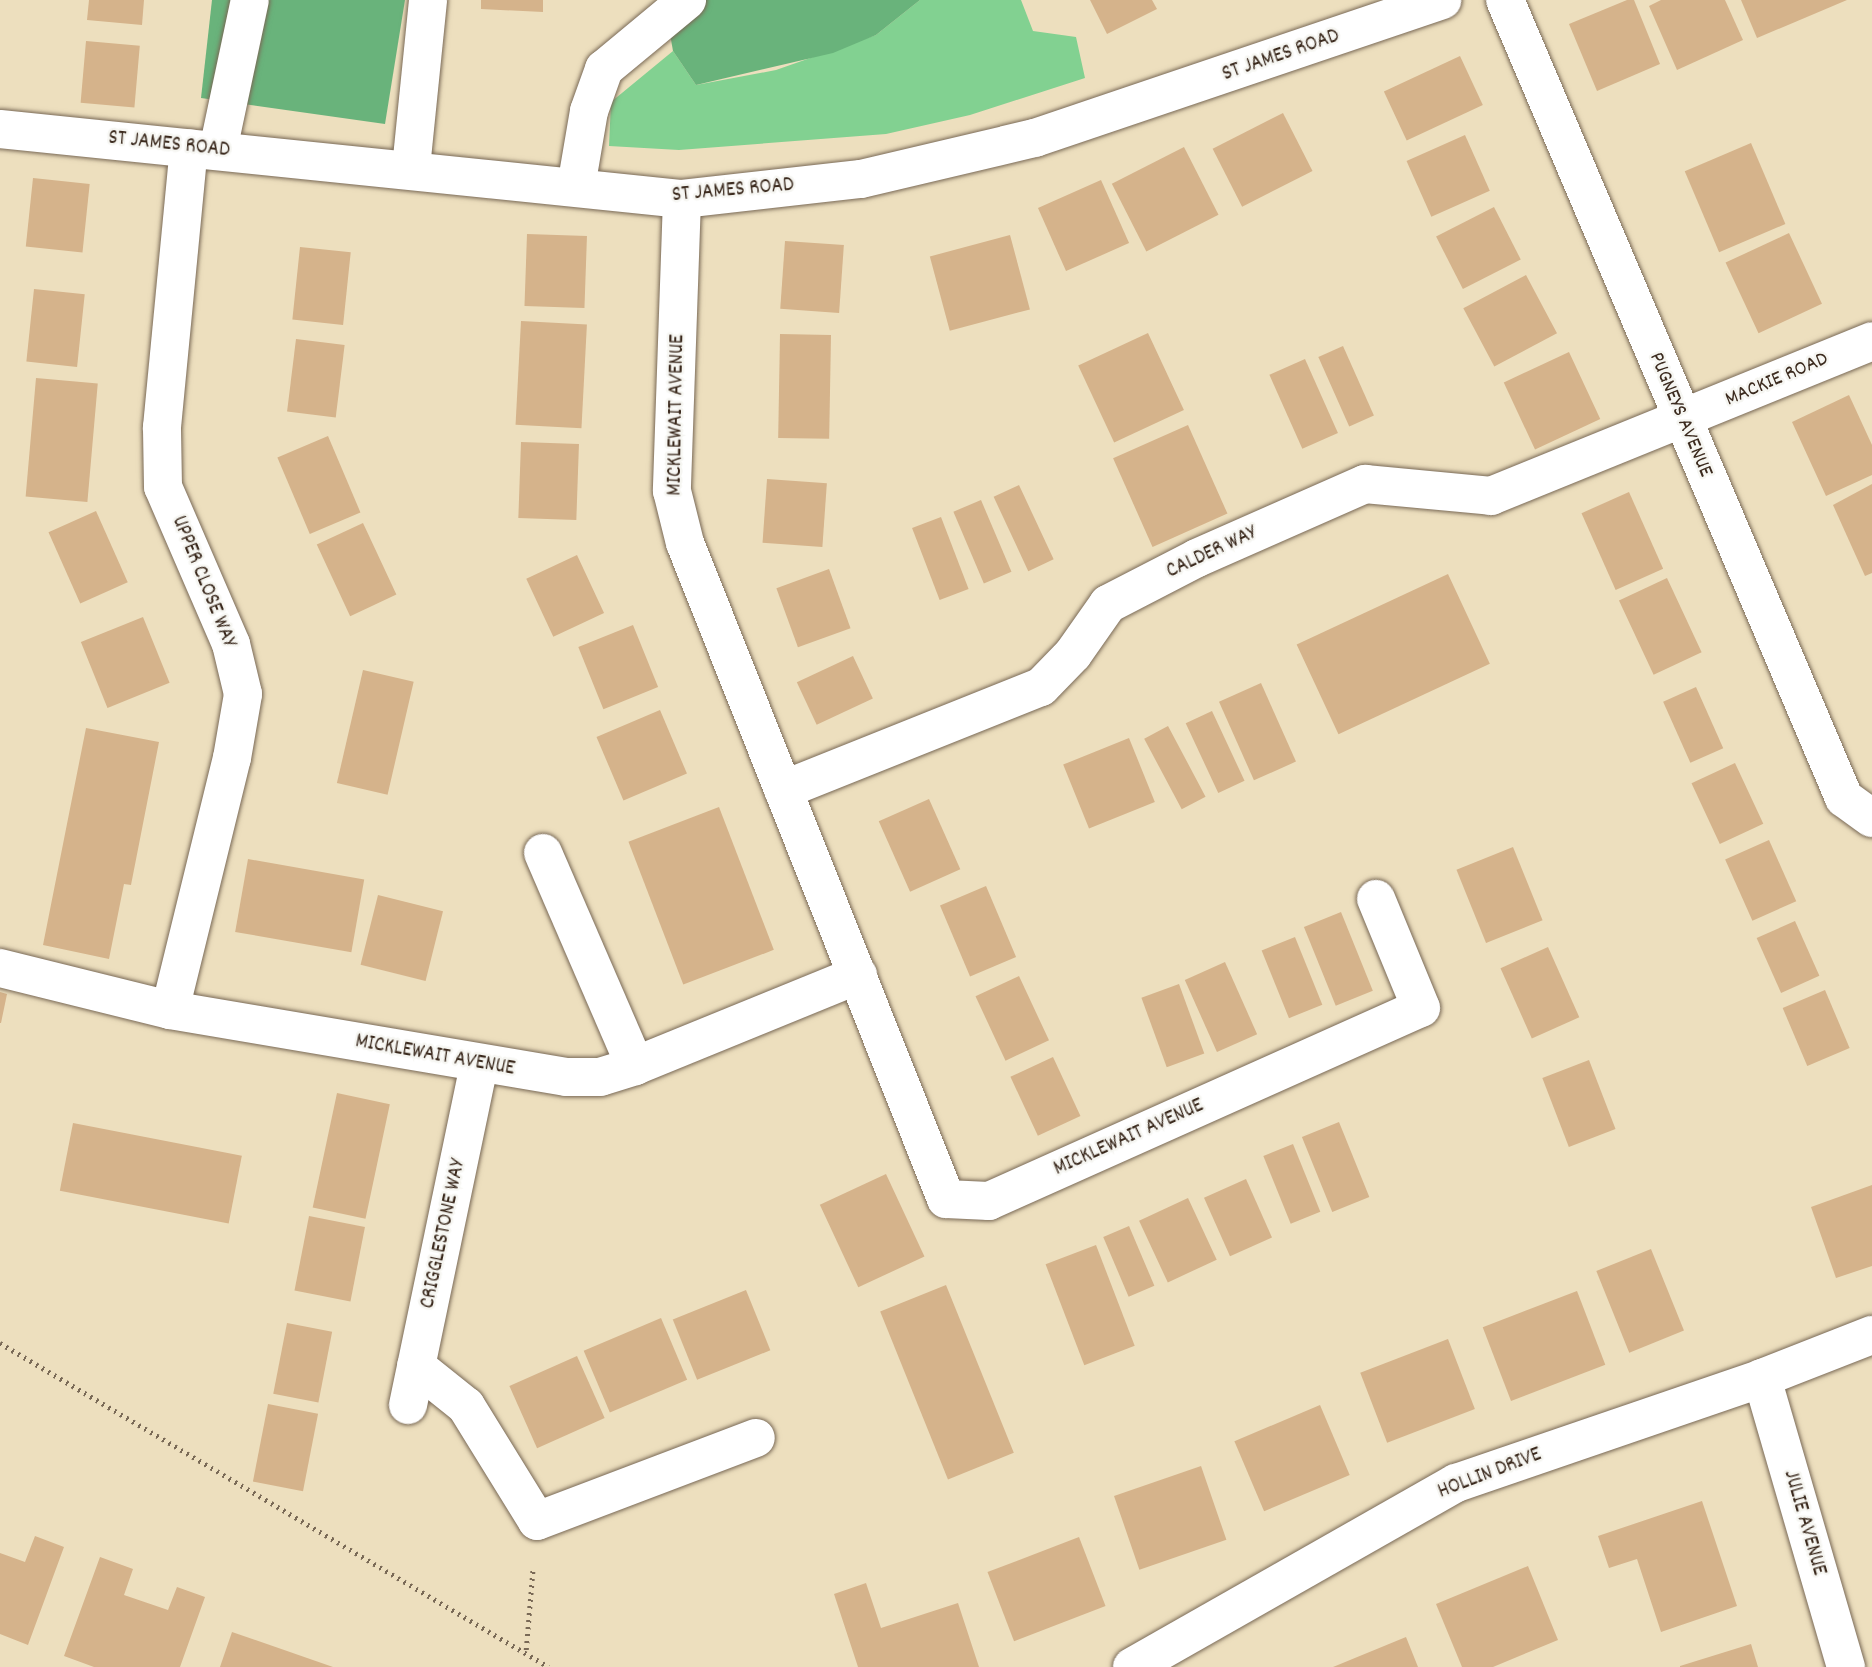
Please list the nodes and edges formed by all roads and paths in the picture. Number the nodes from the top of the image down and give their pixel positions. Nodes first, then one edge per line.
1 (250, 0) edge
2 (428, 0) edge
3 (687, 0) edge
4 (1442, 0) edge
5 (1505, 0) edge
6 (0, 129) edge
7 (204, 149) junction
8 (411, 168) junction
9 (576, 187) junction
10 (682, 199) junction
11 (1872, 341) edge
12 (1682, 420) junction
13 (783, 790) junction
14 (1872, 818) edge
15 (543, 853) dead end
16 (1377, 899) dead end
17 (0, 968) edge
18 (858, 975) junction
19 (170, 1010) junction
20 (479, 1064) junction
21 (635, 1066) junction
22 (1872, 1335) edge
23 (0, 1343) edge
24 (416, 1366) junction
25 (1762, 1378) junction
26 (408, 1405) dead end
27 (756, 1438) dead end
28 (537, 1521) junction
29 (526, 1650) junction
30 (549, 1667) edge
31 (1132, 1667) edge
32 (1846, 1667) edge

1 - 7 street, UPPER CLOSE WAY
2 - 8 street
3 - 9 street
4 - 10 street, ST JAMES ROAD
5 - 12 street, PUGNEYS AVENUE
6 - 7 street, ST JAMES ROAD
7 - 8 street, ST JAMES ROAD
7 - 19 street, UPPER CLOSE WAY
8 - 9 street, ST JAMES ROAD
9 - 10 street, ST JAMES ROAD
10 - 13 street, MICKLEWAIT AVENUE
11 - 12 street, MACKIE ROAD
12 - 13 street, CALDER WAY
12 - 14 street, PUGNEYS AVENUE
13 - 18 street, MICKLEWAIT AVENUE
15 - 21 street
16 - 18 street, MICKLEWAIT AVENUE
17 - 19 street, MICKLEWAIT AVENUE
18 - 21 street, MICKLEWAIT AVENUE
19 - 20 street, MICKLEWAIT AVENUE
20 - 21 street, MICKLEWAIT AVENUE
20 - 24 street, CRIGGLESTONE WAY
22 - 25 street, HOLLIN DRIVE
23 - 29 path
24 - 26 street, CRIGGLESTONE WAY
24 - 28 street
25 - 31 street, HOLLIN DRIVE
25 - 32 street, JULIE AVENUE
27 - 28 street
28 - 29 path
29 - 30 path

